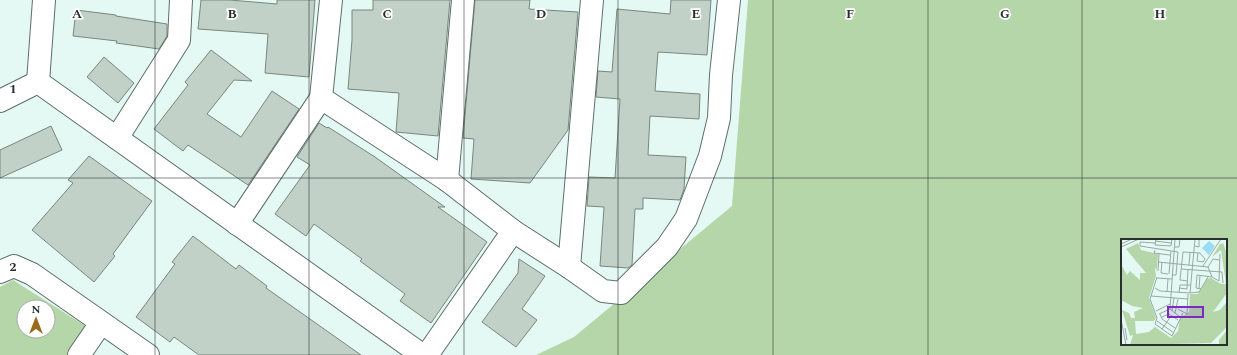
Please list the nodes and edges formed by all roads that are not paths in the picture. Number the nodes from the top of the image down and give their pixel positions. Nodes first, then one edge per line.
1 (44, 0) edge
2 (181, 0) edge
3 (331, 0) edge
4 (463, 0) edge
5 (592, 0) edge
6 (729, 0) edge
7 (38, 82) junction
8 (322, 98) junction
9 (0, 100) edge
10 (117, 138) junction
11 (447, 180) junction
12 (237, 224) junction
13 (513, 231) junction
14 (569, 267) junction
15 (0, 272) edge
16 (101, 323) junction
17 (79, 355) edge
18 (148, 355) edge
19 (422, 355) edge
20 (427, 355) edge

1 - 7 street
2 - 10 street
3 - 8 street
4 - 11 street
5 - 14 street
6 - 14 street
7 - 9 street
7 - 10 street
8 - 11 street
8 - 12 street
10 - 12 street
11 - 13 street
12 - 19 street
13 - 14 street
13 - 20 street
15 - 16 street
16 - 17 street
16 - 18 street

